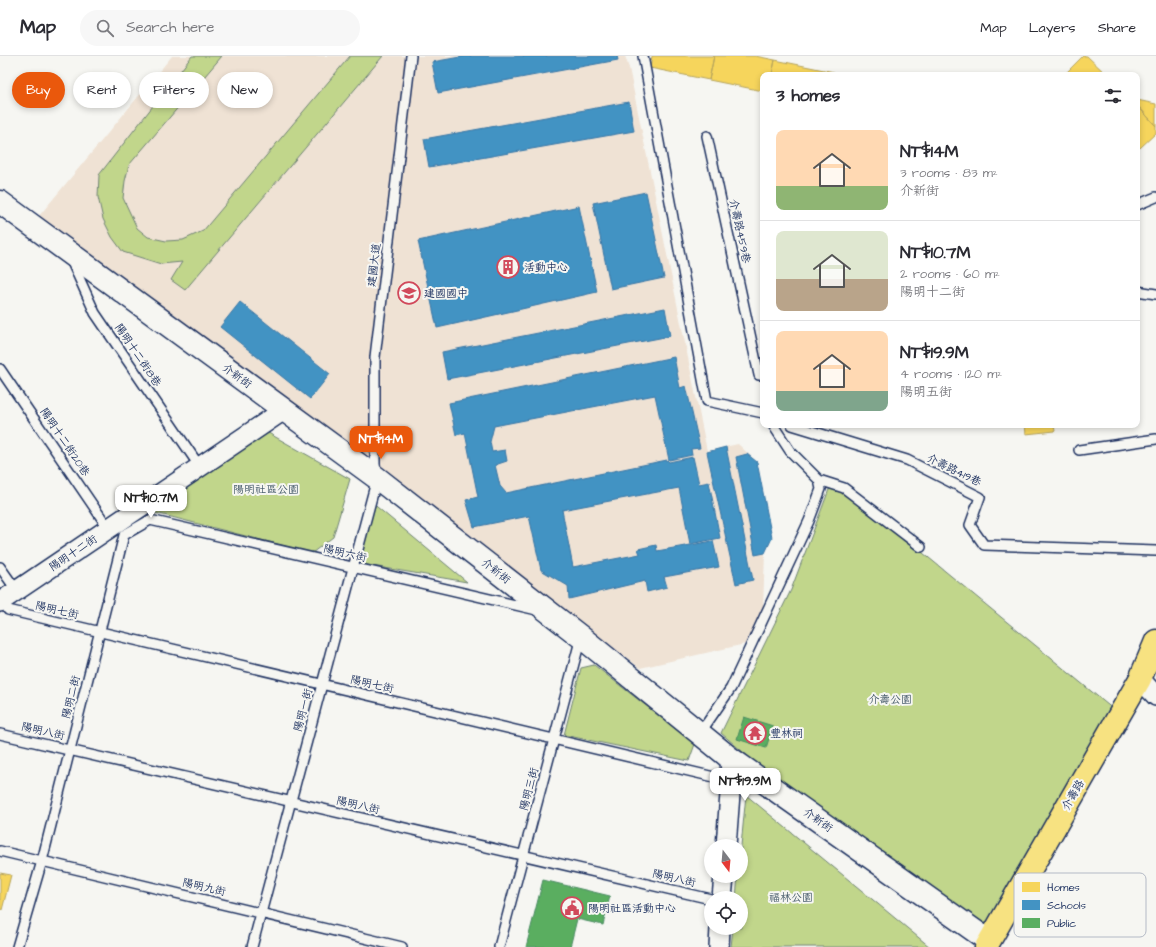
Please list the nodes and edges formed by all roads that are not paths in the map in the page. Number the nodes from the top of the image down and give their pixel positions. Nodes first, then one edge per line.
1 (411, 56) edge
2 (643, 56) edge
3 (707, 136) dead end
4 (1156, 197) edge
5 (0, 202) edge
6 (1140, 204) edge
7 (67, 251) junction
8 (1140, 291) edge
9 (1156, 294) edge
10 (0, 369) edge
11 (760, 375) edge
12 (284, 410) junction
13 (760, 412) edge
14 (775, 428) edge
15 (802, 428) edge
16 (1156, 439) edge
17 (1079, 450) dead end
18 (200, 467) junction
19 (377, 478) junction
20 (819, 480) junction
21 (136, 528) joint
22 (109, 529) junction
23 (921, 547) dead end
24 (1156, 551) edge
25 (0, 567) edge
26 (354, 567) junction
27 (16, 591) junction
28 (4, 606) edge
29 (550, 613) junction
30 (100, 632) junction
31 (581, 637) junction
32 (1156, 641) edge
33 (1140, 679) junction
34 (322, 685) junction
35 (1156, 696) edge
36 (698, 731) junction
37 (0, 734) edge
38 (554, 739) junction
39 (70, 750) junction
40 (730, 758) junction
41 (731, 781) junction
42 (291, 801) junction
43 (727, 839) edge
44 (0, 851) edge
45 (524, 856) junction
46 (42, 861) junction
47 (1031, 873) edge
48 (704, 897) edge
49 (1014, 904) edge
50 (261, 913) junction
51 (720, 935) edge
52 (991, 945) edge
53 (17, 947) edge
54 (252, 947) edge
55 (402, 947) edge
56 (500, 947) edge
57 (719, 947) edge

1 - 19 lane, 建國大道
2 - 13 lane
3 - 11 lane, 介壽路459巷
4 - 6 lane
5 - 7 street, 介新街
7 - 12 street, 介新街
7 - 18 lane, 陽明十二街8巷
8 - 9 lane
10 - 22 lane, 陽明十二街20巷
12 - 18 street, 陽明十二街
12 - 19 street, 介新街
14 - 20 lane
15 - 24 lane, 介壽路419巷
16 - 17 lane
18 - 22 street, 陽明十二街
19 - 26 lane, 陽明一街
19 - 29 street, 介新街
20 - 23 lane
20 - 36 lane
21 - 26 lane, 陽明六街
21 - 30 lane, 陽明二街
22 - 27 street, 陽明十二街
25 - 27 lane
26 - 29 lane, 陽明六街
26 - 34 lane, 陽明一街
27 - 28 street, 陽明十二街
28 - 30 lane, 陽明七街
29 - 31 street, 介新街
30 - 34 lane, 陽明七街
30 - 39 lane, 陽明二街
31 - 36 street, 介新街
31 - 38 lane, 陽明三街
32 - 33 main road, 介壽路
33 - 35 street
33 - 47 main road, 介壽路
34 - 38 lane, 陽明七街
34 - 42 lane, 陽明一街
36 - 40 street, 介新街
37 - 39 lane, 陽明八街
38 - 41 lane, 陽明七街
38 - 45 lane, 陽明三街
39 - 42 lane, 陽明八街
39 - 46 lane, 陽明二街
40 - 41 street
40 - 52 street, 介新街
41 - 43 street
42 - 45 lane, 陽明八街
42 - 50 lane, 陽明一街
44 - 46 lane, 陽明九街
45 - 48 lane, 陽明八街
45 - 56 lane, 陽明三街
46 - 50 lane, 陽明九街
46 - 53 lane, 陽明二街
49 - 52 main road, 介壽路
50 - 54 lane, 陽明一街
50 - 55 lane, 陽明九街
51 - 57 street

